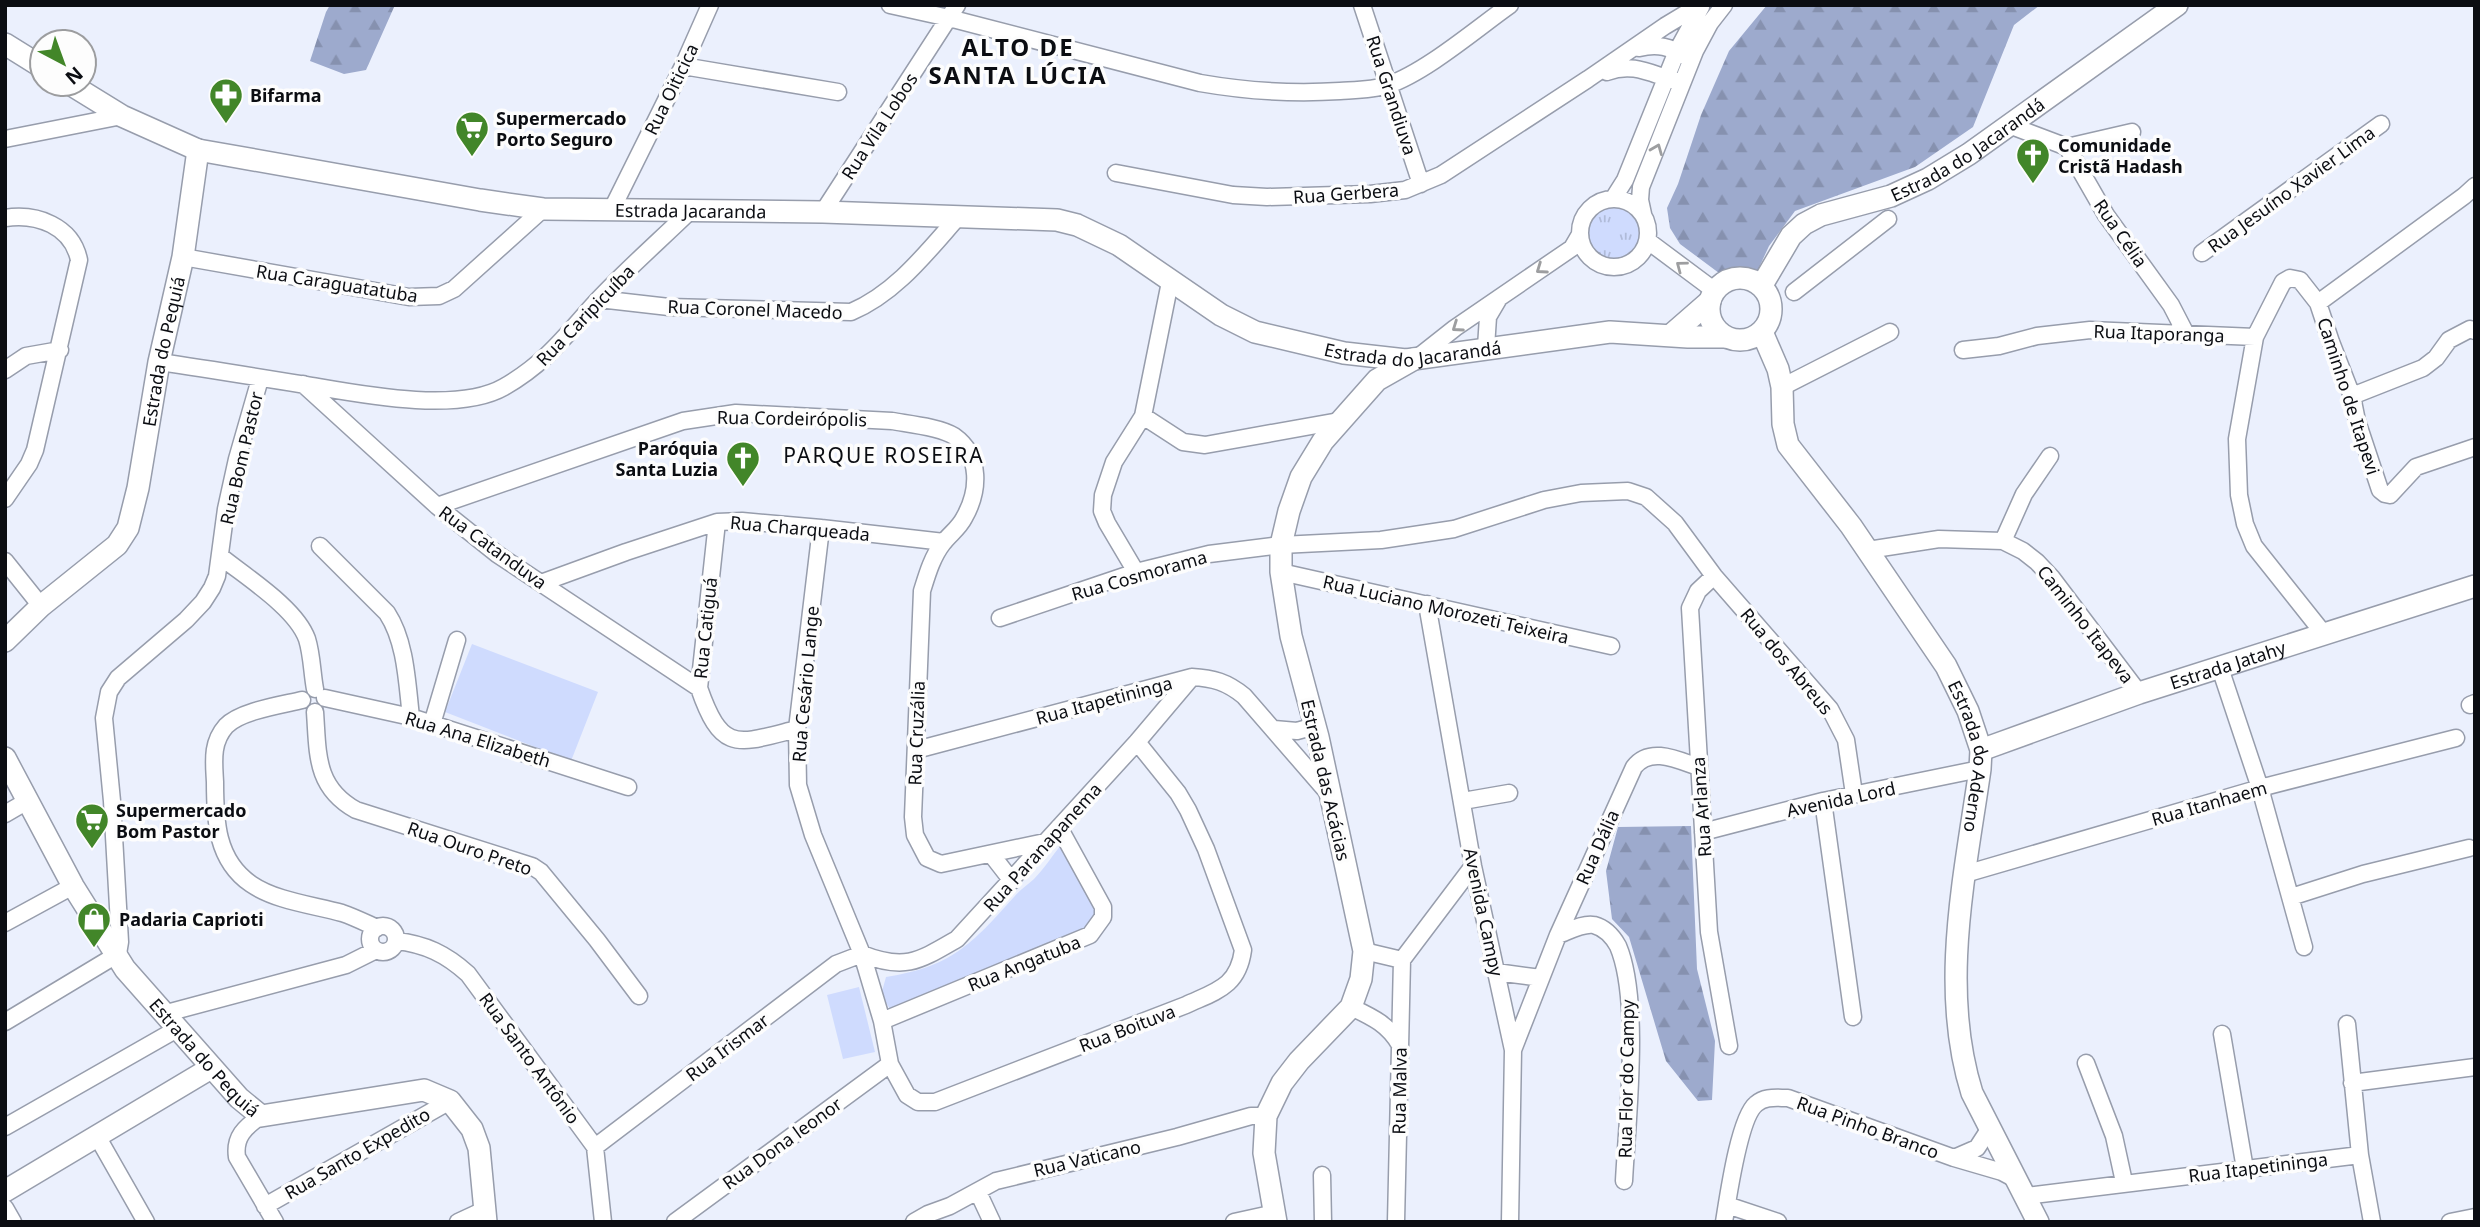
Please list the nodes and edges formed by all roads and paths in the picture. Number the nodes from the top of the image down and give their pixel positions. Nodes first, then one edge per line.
1 (710, 5) edge
2 (890, 5) edge
3 (1362, 5) edge
4 (1510, 5) edge
5 (1701, 5) edge
6 (1724, 5) edge
7 (2177, 5) edge
8 (953, 12) edge
9 (5, 44) edge
10 (1630, 51) junction
11 (1678, 51) junction
12 (28, 58) edge
13 (1692, 60) junction
14 (683, 66) junction
15 (1666, 78) junction
16 (1588, 79) junction
17 (1683, 83) junction
18 (1388, 85) junction
19 (838, 92) dead end
20 (93, 98) edge
21 (122, 116) junction
22 (2381, 124) dead end
23 (2009, 125) junction
24 (2132, 132) dead end
25 (5, 139) edge
26 (2067, 147) junction
27 (198, 150) junction
28 (1116, 173) dead end
29 (1421, 184) junction
30 (2475, 186) edge
31 (1613, 199) junction
32 (543, 209) junction
33 (612, 209) junction
34 (689, 212) junction
35 (823, 212) junction
36 (1643, 214) junction
37 (959, 216) junction
38 (5, 218) edge
39 (1888, 219) dead end
40 (1579, 236) junction
41 (1648, 241) junction
42 (2202, 253) dead end
43 (183, 257) junction
44 (1170, 282) junction
45 (1762, 285) junction
46 (1794, 292) dead end
47 (1712, 296) junction
48 (1499, 298) junction
49 (599, 299) junction
50 (2318, 303) junction
51 (2475, 331) edge
52 (1762, 332) junction
53 (1890, 332) dead end
54 (1671, 334) junction
55 (2186, 334) junction
56 (1725, 337) junction
57 (2255, 337) junction
58 (1486, 347) junction
59 (60, 350) junction
60 (1963, 350) dead end
61 (1416, 358) junction
62 (159, 362) junction
63 (5, 370) edge
64 (260, 379) junction
65 (303, 384) junction
66 (1782, 387) junction
67 (2352, 396) junction
68 (1143, 416) junction
69 (1339, 421) junction
70 (2475, 447) edge
71 (2050, 456) dead end
72 (5, 499) edge
73 (437, 506) junction
74 (717, 522) junction
75 (821, 528) junction
76 (2003, 541) junction
77 (944, 542) junction
78 (1281, 545) junction
79 (320, 546) dead end
80 (1868, 550) junction
81 (220, 556) junction
82 (5, 561) edge
83 (1136, 572) junction
84 (1281, 572) junction
85 (1714, 576) junction
86 (541, 583) junction
87 (2475, 586) edge
88 (1427, 604) junction
89 (41, 606) junction
90 (1000, 618) dead end
91 (2324, 634) junction
92 (5, 640) edge
93 (457, 640) dead end
94 (1611, 646) dead end
95 (2220, 668) junction
96 (1192, 677) junction
97 (699, 688) junction
98 (320, 693) junction
99 (2139, 693) junction
100 (302, 700) junction
101 (315, 712) junction
102 (411, 717) junction
103 (432, 724) junction
104 (1315, 726) junction
105 (797, 729) junction
106 (1274, 729) junction
107 (2456, 738) dead end
108 (1137, 742) junction
109 (916, 750) junction
110 (5, 758) edge
111 (1980, 759) junction
112 (1698, 767) junction
113 (628, 787) dead end
114 (2260, 788) junction
115 (1509, 793) dead end
116 (1329, 794) junction
117 (1854, 794) junction
118 (29, 800) junction
119 (1464, 801) junction
120 (1823, 801) junction
121 (5, 814) edge
122 (1059, 827) junction
123 (1703, 832) junction
124 (1045, 842) junction
125 (2469, 848) dead end
126 (992, 854) junction
127 (1473, 866) junction
128 (1965, 874) junction
129 (1012, 881) junction
130 (73, 886) junction
131 (2291, 897) junction
132 (5, 923) edge
133 (377, 928) junction
134 (1558, 935) junction
135 (396, 941) junction
136 (2304, 947) dead end
137 (376, 950) junction
138 (1364, 951) junction
139 (118, 954) junction
140 (862, 954) junction
141 (1402, 960) junction
142 (1496, 972) junction
143 (1541, 978) junction
144 (639, 996) dead end
145 (1351, 1007) junction
146 (1853, 1017) dead end
147 (5, 1021) edge
148 (882, 1021) junction
149 (170, 1022) junction
150 (2347, 1024) dead end
151 (2222, 1034) dead end
152 (1400, 1045) junction
153 (1730, 1046) dead end
154 (1513, 1050) junction
155 (2086, 1063) dead end
156 (890, 1065) junction
157 (2475, 1067) edge
158 (211, 1068) junction
159 (2352, 1083) junction
160 (450, 1101) junction
161 (261, 1116) junction
162 (1266, 1116) junction
163 (5, 1127) edge
164 (1990, 1128) junction
165 (97, 1136) junction
166 (595, 1147) junction
167 (2360, 1155) junction
168 (1954, 1158) junction
169 (2245, 1169) junction
170 (1322, 1175) dead end
171 (1624, 1181) dead end
172 (2124, 1182) junction
173 (2021, 1188) junction
174 (6, 1191) edge
175 (978, 1192) junction
176 (1727, 1205) junction
177 (265, 1206) junction
178 (5, 1208) edge
179 (486, 1215) edge
180 (1276, 1217) edge
181 (2475, 1217) edge
182 (13, 1222) edge
183 (146, 1222) edge
184 (275, 1222) edge
185 (458, 1222) edge
186 (603, 1222) edge
187 (675, 1222) edge
188 (914, 1222) edge
189 (992, 1222) edge
190 (1234, 1222) edge
191 (1323, 1222) edge
192 (1396, 1222) edge
193 (1510, 1222) edge
194 (1724, 1222) edge
195 (1777, 1222) edge
196 (2038, 1222) edge
197 (2372, 1222) edge
198 (2450, 1222) edge

1 - 14 street, Rua Oiticica
2 - 8 street
3 - 18 street, Rua Grandiuva
4 - 18 street
5 - 10 street, Rua Gerbera
5 - 11 street
6 - 13 street
7 - 23 main road, Estrada do Jacarandá
8 - 18 street
8 - 35 street, Rua Vila Lobos
9 - 12 main road
10 - 11 street, Rua Gerbera
10 - 16 street, Rua Gerbera
11 - 13 street, Rua Gerbera
11 - 15 street
13 - 17 street
14 - 19 street
14 - 33 street, Rua Oiticica
15 - 16 street, Rua Gerbera
15 - 17 street, Rua Gerbera
15 - 31 street
16 - 29 street, Rua Gerbera
36 -> 17 street
18 - 29 street, Rua Grandiuva
20 - 21 main road
21 - 25 street
21 - 27 main road
22 - 42 street, Rua Jesuíno Xavier Lima
23 - 26 street
23 - 45 main road, Estrada do Jacarandá
24 - 26 street
26 - 55 street, Rua Célia
27 - 32 main road, Estrada Jacaranda
27 - 43 main road, Estrada do Pequiá
28 - 29 street, Rua Gerbera
30 - 50 street
31 - 36 street
31 - 40 street
32 - 33 main road, Estrada Jacaranda
32 - 43 street, Rua Caraguatatuba
33 - 34 main road, Estrada Jacaranda
34 - 35 main road, Estrada Jacaranda
34 - 49 street, Rua Caripicuíba
35 - 37 main road, Estrada Jacaranda
36 - 41 street
37 - 44 main road, Estrada Jacaranda
37 - 49 street, Rua Coronel Macedo
38 - 59 street
39 - 46 street
40 - 41 street
40 -> 48 street
47 -> 41 street
43 - 62 main road, Estrada do Pequiá
44 - 61 main road, Estrada do Jacarandá
44 - 68 street
45 - 47 main road
45 - 52 main road
47 - 54 main road
47 - 56 main road
48 - 58 street
48 -> 61 street
49 - 65 street, Rua Caripicuíba
50 - 57 street, Caminho de Itapevi
50 - 67 street, Caminho de Itapevi
51 - 67 street
52 - 56 main road
52 - 66 main road, Estrada do Aderno
53 - 66 street
54 - 56 main road, Estrada do Jacarandá
54 - 58 main road, Estrada do Jacarandá
55 - 57 street, Rua Itaporanga
55 - 60 street, Rua Itaporanga
57 - 91 street
58 - 61 main road, Estrada do Jacarandá
59 - 63 street
59 - 72 street
61 - 69 main road, Estrada das Acácias
62 - 64 street, Rua Caripicuíba
62 - 89 main road, Estrada do Pequiá
64 - 65 street, Rua Caripicuíba
64 - 81 street, Rua Bom Pastor
65 - 73 street, Rua Catanduva
66 - 80 main road, Estrada do Aderno
67 - 70 street, Caminho de Itapevi
68 - 69 street
68 - 83 street
69 - 78 main road, Estrada das Acácias
71 - 76 street
73 - 77 street, Rua Cordeirópolis
73 - 86 street, Rua Catanduva
74 - 75 street, Rua Charqueada
74 - 86 street, Rua Charqueada
74 - 97 street, Rua Catiguá
75 - 77 street, Rua Charqueada
75 - 105 street, Rua Cesário Lange
76 - 80 street, Caminho Itapeva
76 - 99 street, Caminho Itapeva
77 - 109 street, Rua Cruzália
78 - 83 street, Rua Cosmorama
78 - 84 main road, Estrada das Acácias
78 - 85 street, Rua Cosmorama
79 - 102 street
80 - 111 main road, Estrada do Aderno
81 - 98 street
81 - 139 street, Rua Bom Pastor
82 - 89 street
83 - 90 street, Rua Cosmorama
84 - 88 street, Rua Luciano Morozeti Teixeira
84 - 104 main road, Estrada das Acácias
85 - 112 street, Rua Arlanza
85 - 117 street, Rua dos Abreus
86 - 97 street, Rua Catanduva
87 - 91 main road, Estrada Jatahy
88 - 94 street, Rua Luciano Morozeti Teixeira
88 - 119 street, Avenida Campy
89 - 92 main road, Estrada do Pequiá
91 - 95 main road, Estrada Jatahy
93 - 103 street
95 - 99 main road, Estrada Jatahy
95 - 114 street
96 - 106 street, Rua Itapetininga
96 - 108 street, Rua Paranapanema
96 - 109 street, Rua Itapetininga
97 - 105 street, Rua Catiguá
98 - 100 street
98 - 101 street
98 - 102 street, Rua Ana Elizabeth
99 - 111 main road, Estrada Jatahy
100 - 101 street
100 - 133 street
101 - 144 street, Rua Ouro Preto
102 - 103 street, Rua Ana Elizabeth
103 - 113 street, Rua Ana Elizabeth
104 - 106 street
104 - 116 main road, Estrada das Acácias
105 - 140 street, Rua Cesário Lange
106 - 116 street, Rua Itapetininga
107 - 114 street, Rua Itanhaem
108 - 122 street, Rua Paranapanema
108 - 156 street, Rua Boituva
109 - 126 street, Rua Cruzália
110 - 118 main road, Estrada do Pequiá
111 - 117 street, Avenida Lord
111 - 128 main road, Estrada do Aderno
112 - 123 street, Rua Arlanza
112 - 134 street, Rua Dália
114 - 128 street, Rua Itanhaem
114 - 131 street
115 - 119 street
116 - 138 main road, Estrada das Acácias
117 - 120 street, Avenida Lord
118 - 121 street
118 - 130 main road, Estrada do Pequiá
119 - 127 street, Avenida Campy
120 - 123 street, Avenida Lord
120 - 146 street
122 - 124 street, Rua Paranapanema
122 - 148 street, Rua Angatuba
123 - 153 street, Rua Arlanza
124 - 126 street, Rua Cruzália
124 - 129 street, Rua Paranapanema
125 - 131 street
126 - 129 street
127 - 141 street
127 - 142 street, Avenida Campy
128 - 164 main road, Estrada do Aderno
129 - 140 street, Rua Paranapanema
130 - 132 street
130 - 139 main road, Estrada do Pequiá
131 - 136 street
133 - 135 street
133 - 137 street
134 - 143 street, Rua Dália
134 - 171 street, Rua Flor do Campy
135 - 137 street
135 - 166 street, Rua Santo Antônio
137 - 149 street
138 - 141 street
138 - 145 main road, Estrada das Acácias
139 - 147 street
139 - 149 main road, Estrada do Pequiá
140 - 148 street, Rua Boituva
140 - 166 street, Rua Irismar
141 - 152 street, Rua Malva
142 - 143 street
142 - 154 street, Avenida Campy
143 - 154 street, Rua Dália
145 - 152 street
145 - 162 main road, Estrada das Acácias
148 - 156 street, Rua Boituva
149 - 158 main road, Estrada do Pequiá
149 - 163 street
150 - 159 street
151 - 169 street
152 - 192 street, Rua Malva
154 - 193 street, Avenida Campy
155 - 172 street
156 - 187 street, Rua Dona leonor
157 - 159 street
158 - 161 main road, Estrada do Pequiá
158 - 165 main road
159 - 167 street
160 - 161 main road, Estrada do Pequiá
160 - 177 street, Rua Santo Expedito
160 - 179 main road
161 - 177 street
162 - 175 street, Rua Vaticano
162 - 180 main road, Estrada das Acácias
164 - 168 street
164 - 173 main road, Estrada do Aderno
165 - 174 main road
165 - 183 street
166 - 186 street
167 - 169 street, Rua Itapetininga
167 - 197 street
168 - 173 street, Rua Pinho Branco
168 - 176 street, Rua Pinho Branco
169 - 172 street, Rua Itapetininga
170 - 191 street
172 - 173 street, Rua Itapetininga
173 - 196 main road, Estrada do Aderno
175 - 188 street, Rua Vaticano
175 - 189 street
176 - 194 street, Rua Pinho Branco
176 - 195 street
177 - 184 street
178 - 182 street
179 - 185 street
180 - 190 street
181 - 198 street

